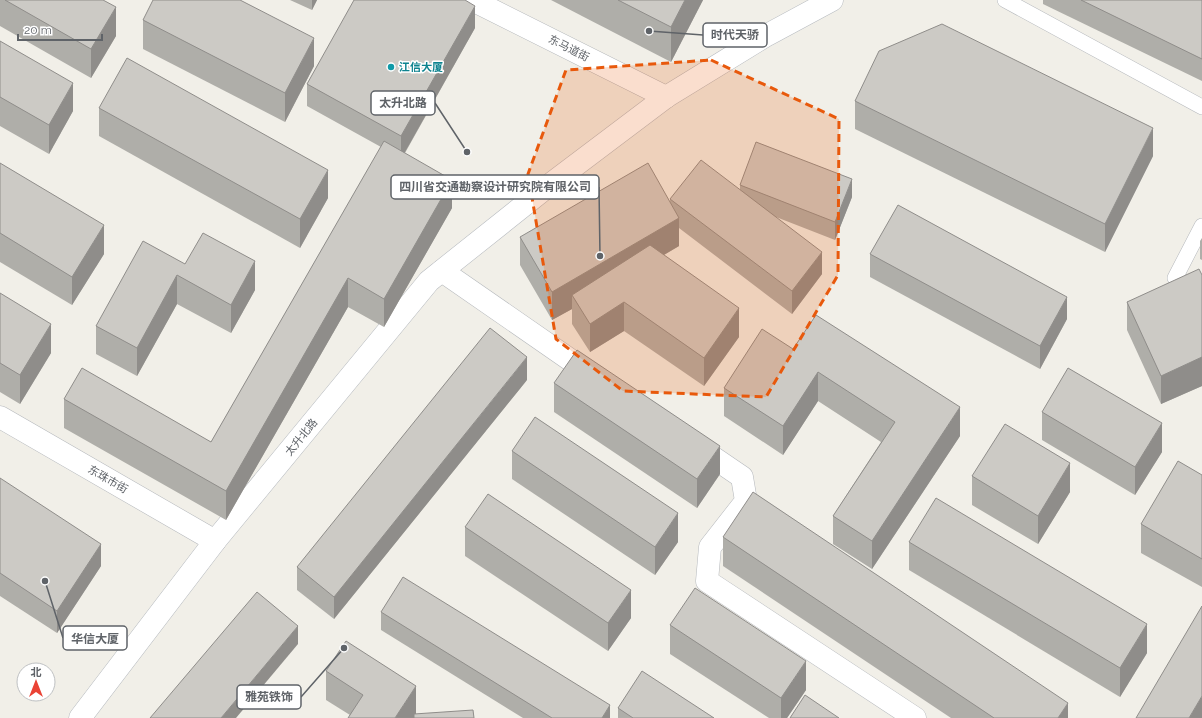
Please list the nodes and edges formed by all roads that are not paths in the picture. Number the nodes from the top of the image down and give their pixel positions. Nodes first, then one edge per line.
1 (472, 0) edge
2 (832, 0) edge
3 (1005, 0) edge
4 (666, 97) junction
5 (1202, 108) edge
6 (1202, 226) edge
7 (442, 271) junction
8 (1202, 291) edge
9 (611, 387) edge
10 (0, 417) edge
11 (676, 432) edge
12 (215, 541) junction
13 (80, 718) edge
14 (915, 718) edge

1 - 4 street, 东马道街
2 - 4 street, 太升北路
3 - 5 lane
4 - 7 street, 太升北路
6 - 8 lane
7 - 9 street
7 - 12 street, 太升北路
10 - 12 street, 东珠市街
11 - 14 street
12 - 13 street, 太升北路

